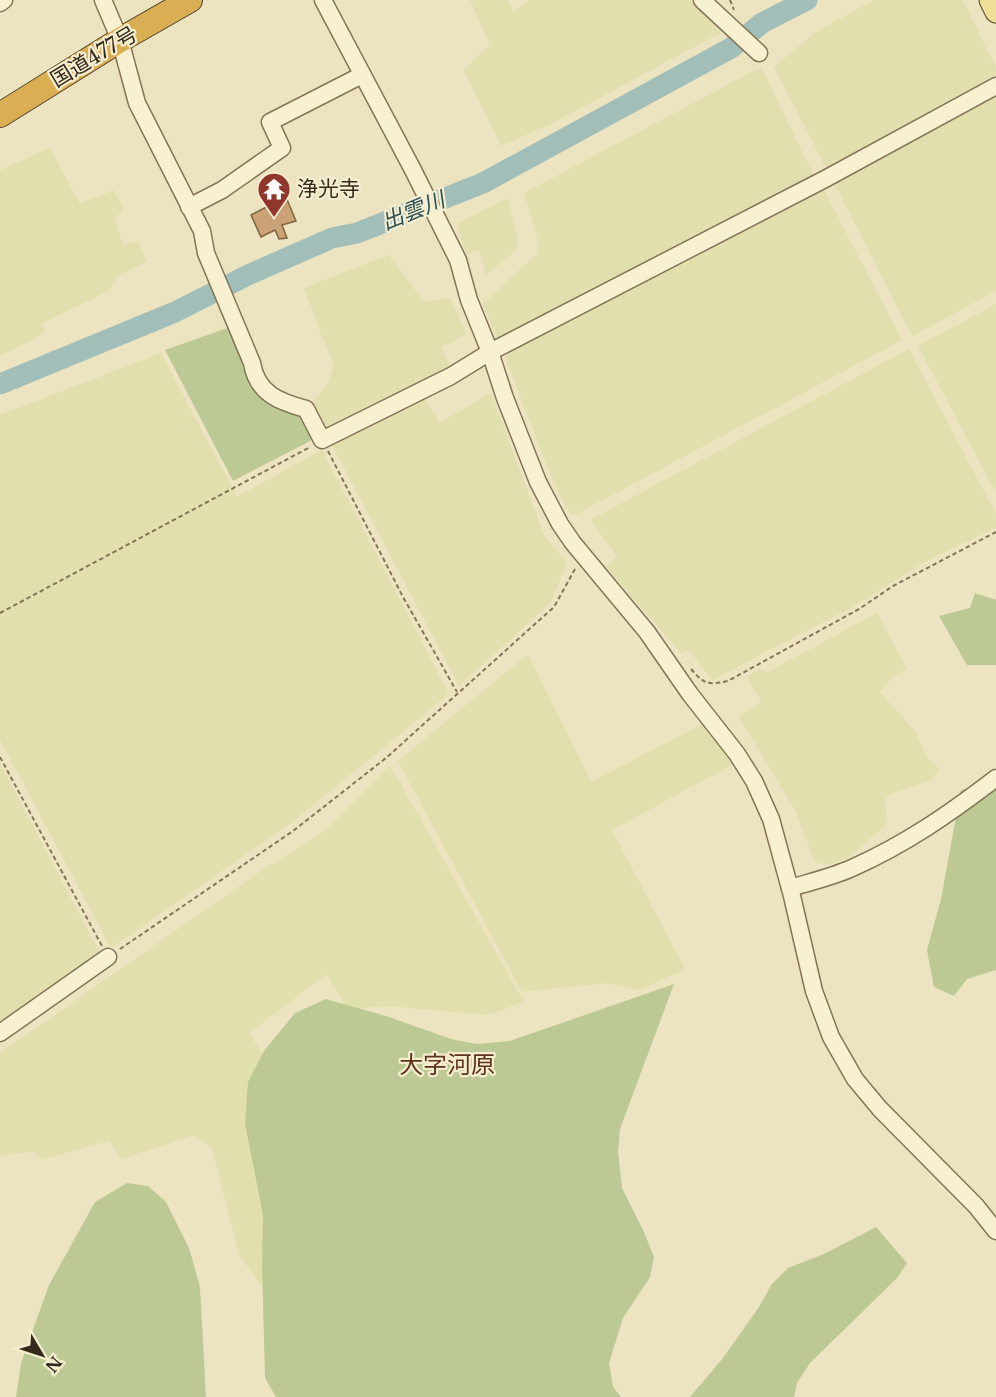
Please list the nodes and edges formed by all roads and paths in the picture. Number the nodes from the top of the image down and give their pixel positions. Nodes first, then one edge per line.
1 (4, 0) edge
2 (103, 0) edge
3 (190, 0) edge
4 (702, 0) edge
5 (990, 0) edge
6 (326, 1) edge
7 (0, 3) edge
8 (996, 12) edge
9 (120, 40) junction
10 (759, 53) dead end
11 (362, 75) junction
12 (996, 86) edge
13 (0, 115) edge
14 (189, 207) junction
15 (490, 352) junction
16 (322, 440) junction
17 (996, 532) edge
18 (587, 561) junction
19 (0, 613) edge
20 (671, 666) junction
21 (458, 693) junction
22 (0, 757) edge
23 (996, 778) edge
24 (790, 888) junction
25 (108, 957) junction
26 (0, 1033) edge
27 (996, 1231) edge

1 - 7 street
2 - 9 street
3 - 9 highway, 国道477号
4 - 10 street
5 - 8 main road
6 - 11 street
9 - 13 highway, 国道477号
9 - 14 street
11 - 14 street
11 - 15 street
12 - 15 street
14 - 16 street
15 - 16 street
15 - 18 street
16 - 19 path
16 - 21 path
17 - 20 path
18 - 20 street
18 - 21 path
20 - 24 street
21 - 25 path
22 - 25 path
23 - 24 street
24 - 27 street
25 - 26 street

